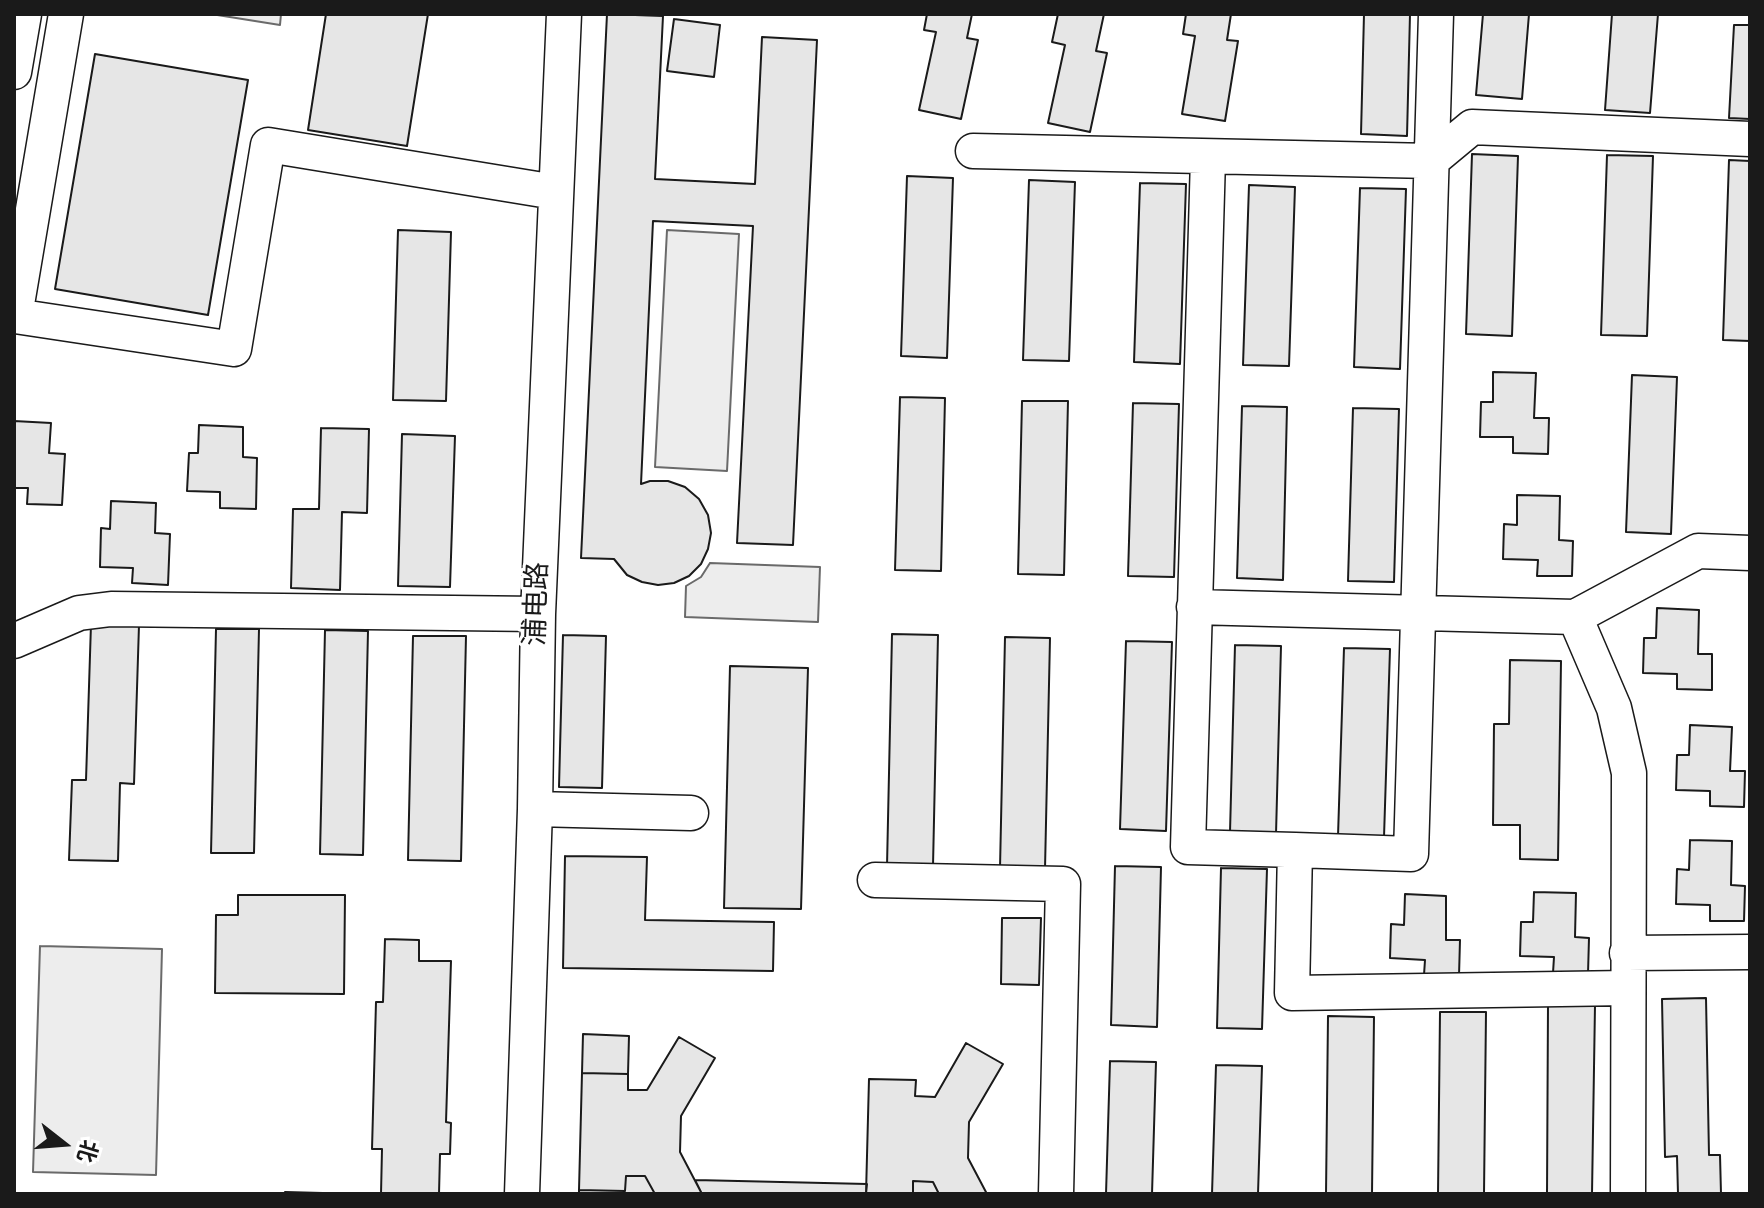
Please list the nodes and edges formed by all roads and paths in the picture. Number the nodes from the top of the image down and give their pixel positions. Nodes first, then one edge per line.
1 (24, 14) edge
2 (66, 14) edge
3 (564, 14) edge
4 (1436, 14) edge
5 (14, 72) edge
6 (1750, 139) edge
7 (973, 151) dead end
8 (1208, 158) junction
9 (1431, 161) junction
10 (555, 192) junction
11 (1750, 553) edge
12 (1194, 607) junction
13 (1418, 612) junction
14 (538, 614) junction
15 (1575, 617) junction
16 (14, 641) edge
17 (535, 809) junction
18 (691, 813) dead end
19 (1295, 850) junction
20 (875, 880) dead end
21 (1750, 952) edge
22 (1627, 953) junction
23 (1627, 988) junction
24 (522, 1194) edge
25 (1056, 1194) edge
26 (1628, 1194) edge

1 - 5 street
2 - 10 street
3 - 10 street, 浦电路
4 - 9 street
6 - 9 street
7 - 8 street
8 - 9 street
8 - 12 street
9 - 13 street
10 - 14 street, 浦电路
11 - 15 street
12 - 13 street
12 - 19 street
13 - 15 street
13 - 19 street
14 - 16 street
14 - 17 street, 浦电路
15 - 22 street
17 - 18 street
17 - 24 street, 浦电路
19 - 23 street
20 - 25 street
21 - 22 street
22 - 23 street
23 - 26 street

